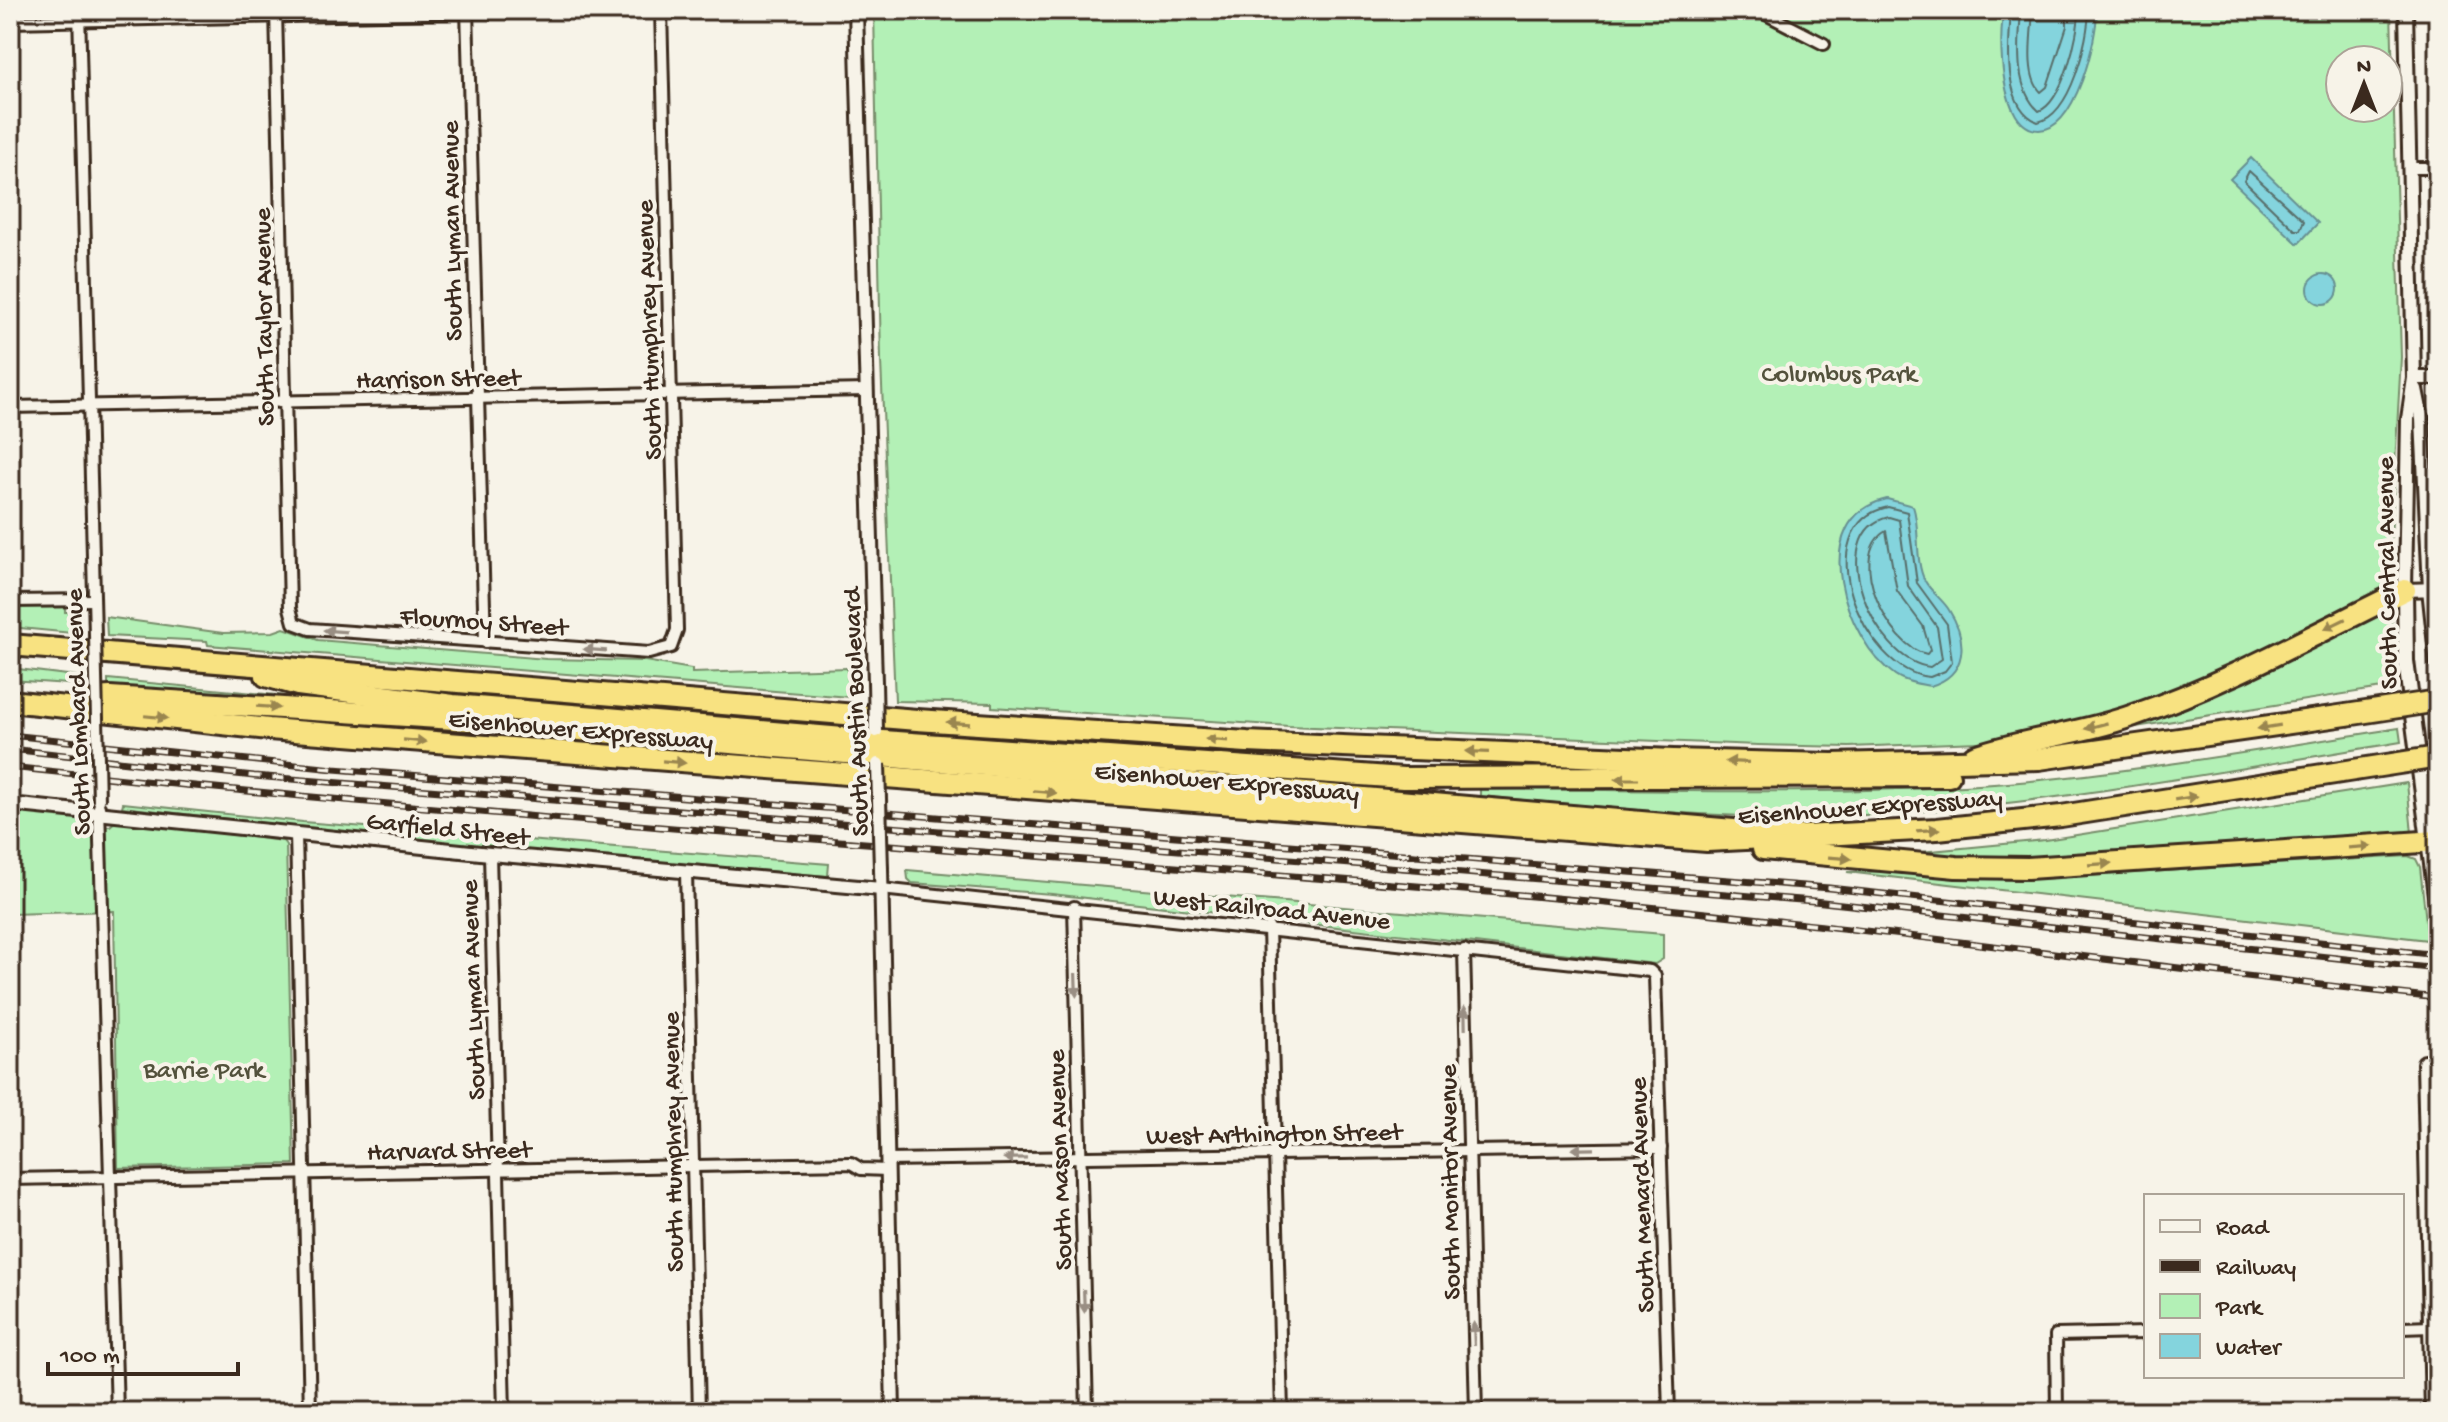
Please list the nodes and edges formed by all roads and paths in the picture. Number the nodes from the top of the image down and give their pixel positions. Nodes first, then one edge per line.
1 (568, 10) edge
2 (661, 10) edge
3 (856, 10) edge
4 (1758, 10) edge
5 (2406, 10) edge
6 (467, 11) edge
7 (276, 13) edge
8 (79, 15) edge
9 (10, 22) edge
10 (1824, 44) dead end
11 (2410, 168) junction
12 (2438, 168) edge
13 (2414, 378) junction
14 (2438, 378) edge
15 (867, 390) junction
16 (671, 394) junction
17 (477, 398) junction
18 (286, 402) junction
19 (89, 406) junction
20 (10, 407) edge
21 (2434, 589) edge
22 (2405, 590) junction
23 (94, 600) junction
24 (10, 601) edge
25 (294, 623) joint
26 (485, 642) junction
27 (10, 645) edge
28 (671, 647) joint
29 (217, 663) junction
30 (2438, 664) edge
31 (2438, 701) edge
32 (16, 702) edge
33 (877, 748) junction
34 (2438, 757) edge
35 (2039, 759) junction
36 (1956, 762) junction
37 (10, 804) edge
38 (99, 806) junction
39 (296, 834) junction
40 (1795, 839) junction
41 (1707, 841) junction
42 (2434, 842) edge
43 (490, 854) junction
44 (686, 872) junction
45 (881, 889) junction
46 (1074, 907) junction
47 (2438, 911) edge
48 (1269, 928) junction
49 (1464, 950) junction
50 (1655, 976) joint
51 (2435, 1066) edge
52 (1661, 1148) junction
53 (1469, 1151) junction
54 (1275, 1154) junction
55 (1080, 1157) junction
56 (887, 1165) junction
57 (693, 1167) junction
58 (498, 1169) junction
59 (304, 1174) junction
60 (10, 1179) edge
61 (111, 1179) junction
62 (2431, 1327) junction
63 (2404, 1328) edge
64 (2144, 1333) edge
65 (117, 1412) edge
66 (310, 1412) edge
67 (504, 1412) edge
68 (699, 1412) edge
69 (893, 1412) edge
70 (1087, 1412) edge
71 (1282, 1412) edge
72 (1476, 1412) edge
73 (1669, 1412) edge
74 (2057, 1412) edge
75 (2433, 1412) edge

1 - 6 street
2 - 16 street, South Humphrey Avenue
3 - 15 street, South Austin Boulevard
4 - 10 street
5 - 11 street, South Central Avenue
6 - 7 street
6 - 17 street, South Lyman Avenue
7 - 8 street
7 - 18 street, South Taylor Avenue
8 - 9 street
8 - 19 street, South Lombard Avenue
11 - 12 street
11 - 13 street, South Central Avenue
13 - 14 street
13 - 21 street, South Central Avenue
13 - 22 street, South Central Avenue
15 - 16 street, Harrison Street
15 - 33 street, South Austin Boulevard, bridge
16 - 17 street, Harrison Street
16 - 28 street, South Humphrey Avenue
17 - 18 street, Harrison Street
17 - 26 street, South Lyman Avenue
18 - 19 street, Harrison Street
18 - 25 street, South Taylor Avenue
19 - 20 street, Harrison Street
19 - 23 street, South Lombard Avenue
21 - 22 street
21 - 30 main road, South Central Avenue
22 -> 36 highway
22 - 42 main road, South Central Avenue
23 - 24 street
23 - 38 street, South Lombard Avenue, bridge
26 -> 25 street, Flournoy Street
28 -> 26 street, Flournoy Street
27 - 29 highway, Eisenhower Expressway
29 - 33 highway
36 -> 29 highway, Eisenhower Expressway
31 -> 35 highway, Eisenhower Expressway, bridge
32 -> 33 highway
32 -> 41 highway, Eisenhower Expressway
35 -> 33 highway
33 - 40 highway
33 - 45 street, South Austin Boulevard, bridge
40 -> 34 highway, Eisenhower Expressway, bridge
35 - 36 highway, Eisenhower Expressway
37 - 38 street, Garfield Street
38 - 39 street, Garfield Street
38 - 61 street, South Lombard Avenue
39 - 43 street, Garfield Street
39 - 59 street
40 - 41 highway, Eisenhower Expressway
41 -> 42 highway
42 - 47 main road, South Central Avenue
43 - 44 street, Garfield Street
43 - 58 street, South Lyman Avenue
44 - 45 street, Garfield Street
44 - 57 street, South Humphrey Avenue
45 - 46 street, West Railroad Avenue
45 - 56 street, South Austin Boulevard
46 - 48 street, West Railroad Avenue
46 -> 55 street, South Mason Avenue
48 - 49 street, West Railroad Avenue
48 - 54 street
49 - 50 street, West Railroad Avenue
53 -> 49 street, South Monitor Avenue
50 - 52 street, South Menard Avenue
51 - 62 main road
52 -> 53 street, West Arthington Street
52 - 73 street, South Menard Avenue
53 - 54 street, West Arthington Street
72 -> 53 street, South Monitor Avenue
54 - 55 street, West Arthington Street
54 - 71 street
55 -> 56 street, West Arthington Street
55 -> 70 street, South Mason Avenue
56 - 57 street, Harvard Street
56 - 69 street, South Austin Boulevard
57 - 58 street, Harvard Street
57 - 68 street, South Humphrey Avenue
58 - 59 street, Harvard Street
58 - 67 street, South Lyman Avenue
59 - 61 street, Harvard Street
59 - 66 street
60 - 61 street, Harvard Street
61 - 65 street, South Lombard Avenue
62 - 63 street
62 - 75 main road
64 - 74 street

